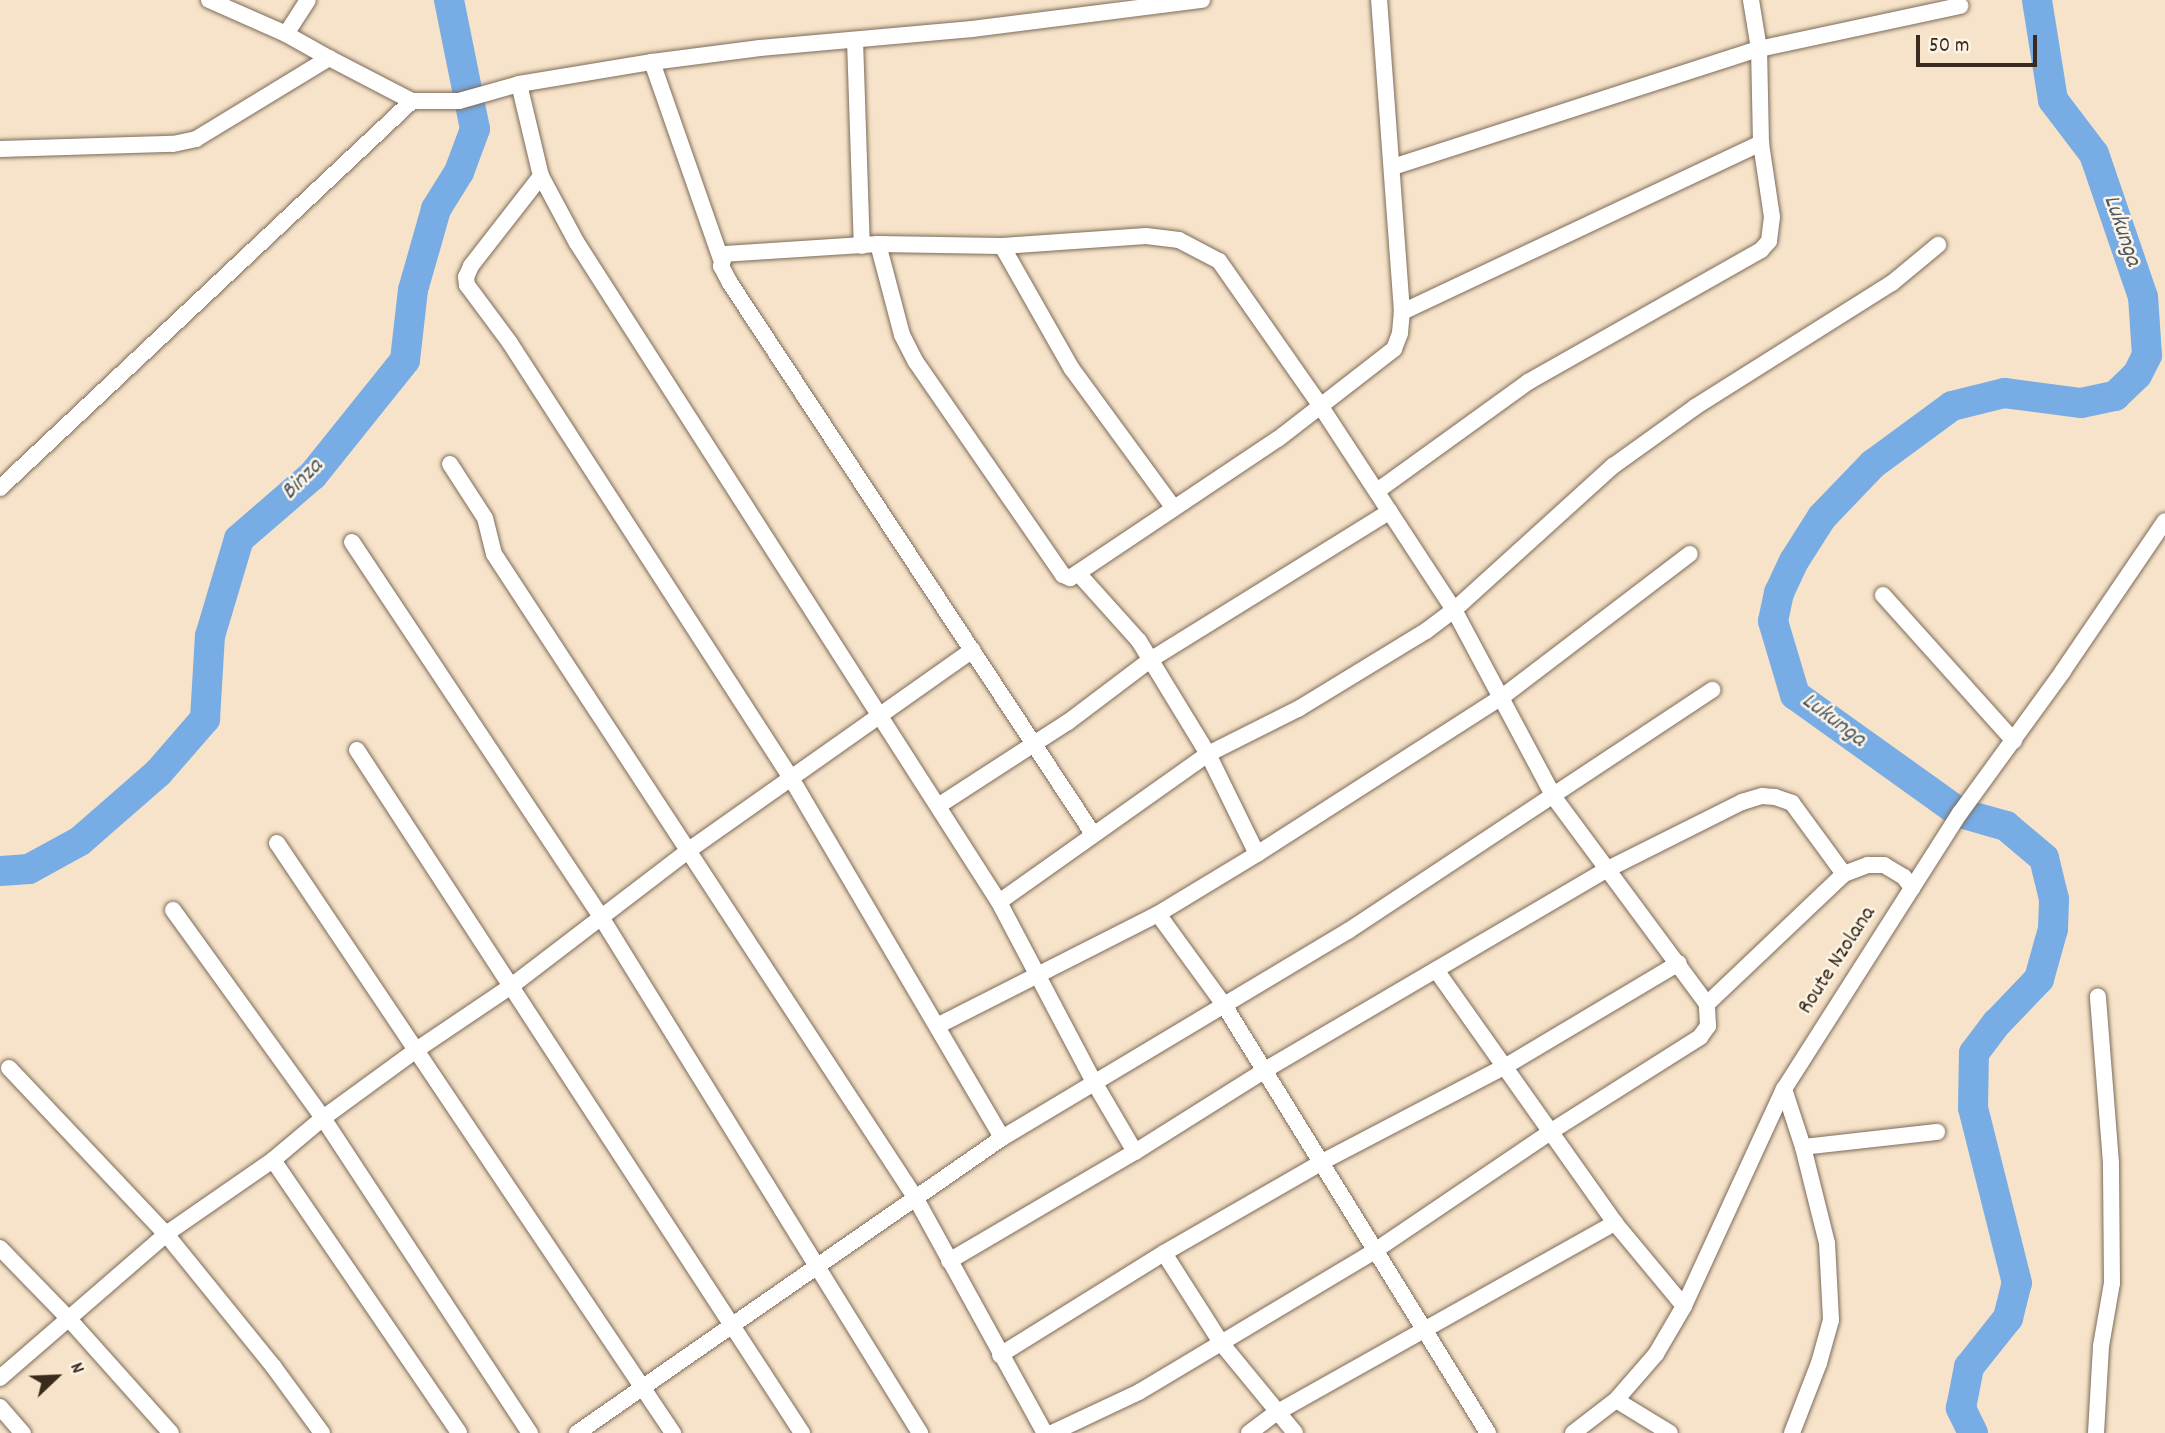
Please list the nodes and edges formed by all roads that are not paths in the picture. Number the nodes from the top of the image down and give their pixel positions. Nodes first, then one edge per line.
1 (209, 0) edge
2 (308, 0) edge
3 (1202, 0) edge
4 (1380, 0) edge
5 (1751, 0) edge
6 (1960, 6) dead end
7 (286, 34) junction
8 (855, 40) junction
9 (1759, 49) junction
10 (329, 58) junction
11 (652, 62) junction
12 (519, 84) junction
13 (412, 101) junction
14 (1762, 144) junction
15 (0, 149) edge
16 (1393, 167) junction
17 (541, 176) junction
18 (870, 245) junction
19 (1938, 245) dead end
20 (1002, 246) junction
21 (722, 259) junction
22 (1402, 312) junction
23 (1320, 405) junction
24 (450, 464) dead end
25 (2, 483) edge
26 (1377, 491) junction
27 (1173, 507) junction
28 (1390, 511) junction
29 (2165, 521) edge
30 (352, 542) dead end
31 (1690, 555) dead end
32 (1078, 573) junction
33 (1883, 594) dead end
34 (1454, 610) junction
35 (972, 650) junction
36 (1150, 660) junction
37 (1712, 690) dead end
38 (1502, 697) junction
39 (878, 715) junction
40 (2014, 741) junction
41 (1036, 743) junction
42 (357, 750) dead end
43 (1208, 754) junction
44 (791, 778) junction
45 (1554, 797) junction
46 (938, 806) junction
47 (1093, 834) junction
48 (277, 844) dead end
49 (689, 850) junction
50 (1257, 854) junction
51 (1608, 869) junction
52 (1844, 874) junction
53 (1912, 888) junction
54 (999, 902) junction
55 (173, 910) dead end
56 (1158, 914) junction
57 (601, 917) junction
58 (1679, 963) junction
59 (1436, 970) junction
60 (1038, 975) junction
61 (510, 988) junction
62 (2098, 997) dead end
63 (1707, 1004) junction
64 (1224, 1005) junction
65 (937, 1026) junction
66 (415, 1051) junction
67 (1506, 1066) junction
68 (9, 1068) dead end
69 (1265, 1070) junction
70 (1094, 1082) junction
71 (1784, 1089) junction
72 (323, 1118) junction
73 (1550, 1132) junction
74 (1937, 1132) dead end
75 (1002, 1138) junction
76 (1803, 1147) junction
77 (1135, 1152) junction
78 (272, 1160) junction
79 (1322, 1162) junction
80 (915, 1197) junction
81 (1615, 1223) junction
82 (166, 1234) junction
83 (0, 1248) edge
84 (1376, 1250) junction
85 (1164, 1253) junction
86 (949, 1261) junction
87 (816, 1267) junction
88 (1684, 1306) junction
89 (69, 1319) junction
90 (733, 1326) junction
91 (1426, 1330) junction
92 (1222, 1345) junction
93 (1000, 1356) junction
94 (0, 1378) edge
95 (644, 1387) junction
96 (1616, 1400) junction
97 (0, 1406) edge
98 (1276, 1413) junction
99 (23, 1433) edge
100 (171, 1433) edge
101 (322, 1433) edge
102 (459, 1433) edge
103 (530, 1433) edge
104 (577, 1433) edge
105 (673, 1433) edge
106 (802, 1433) edge
107 (920, 1433) edge
108 (1045, 1433) edge
109 (1052, 1433) edge
110 (1249, 1433) edge
111 (1295, 1433) edge
112 (1488, 1433) edge
113 (1573, 1433) edge
114 (1670, 1433) edge
115 (1792, 1433) edge
116 (2096, 1433) edge

1 - 7 street
2 - 7 street
3 - 8 street
4 - 16 street
5 - 9 street
6 - 9 street
7 - 10 street
8 - 11 street
8 - 18 street
9 - 14 street
9 - 16 street
10 - 13 street
10 - 15 street
11 - 12 street
11 - 21 street
12 - 13 street
12 - 17 street
13 - 25 street
14 - 22 street
14 - 26 street
16 - 22 street
17 - 39 street
17 - 44 street
18 - 20 street
18 - 21 street
18 - 32 street
19 - 34 street
20 - 23 street
20 - 27 street
21 - 35 street
22 - 23 street
23 - 26 street
23 - 27 street
24 - 49 street
26 - 28 street
27 - 32 street
28 - 34 street
28 - 36 street
29 - 40 street, Route Nzolana
30 - 57 street
31 - 38 street
32 - 36 street
33 - 40 street
34 - 38 street
34 - 43 street
35 - 39 street
35 - 41 street
36 - 41 street
36 - 43 street
37 - 45 street
38 - 45 street
38 - 50 street
39 - 44 street
39 - 46 street
40 - 53 street, Route Nzolana
41 - 46 street
41 - 47 street
42 - 61 street
43 - 47 street
43 - 50 street
44 - 49 street
44 - 65 street
45 - 51 street
45 - 64 street
46 - 54 street
47 - 54 street
48 - 66 street
49 - 57 street
49 - 80 street
50 - 56 street
51 - 52 street
51 - 58 street
51 - 59 street
52 - 53 street
52 - 63 street
53 - 71 street, Route Nzolana
54 - 60 street
55 - 72 street
56 - 60 street
56 - 64 street
57 - 61 street
57 - 87 street
58 - 63 street
58 - 67 street
59 - 67 street
59 - 69 street
60 - 65 street
60 - 70 street
61 - 66 street
61 - 90 street
62 - 116 street
63 - 73 street
64 - 69 street
64 - 70 street
65 - 75 street
66 - 72 street
66 - 95 street
67 - 73 street
67 - 79 street
68 - 82 street
69 - 77 street
69 - 79 street
70 - 75 street
70 - 77 street
71 - 76 street
71 - 88 street, Route Nzolana
72 - 78 street
72 - 103 street
73 - 81 street
73 - 84 street
74 - 76 street
75 - 80 street
76 - 115 street
77 - 86 street
78 - 82 street
78 - 102 street
79 - 84 street
79 - 85 street
80 - 86 street
80 - 87 street
81 - 88 street
81 - 91 street
82 - 89 street
82 - 101 street
83 - 89 street
84 - 91 street
84 - 92 street
85 - 92 street
85 - 93 street
86 - 93 street
87 - 90 street
87 - 107 street
88 - 96 street, Route Nzolana
89 - 94 street
89 - 100 street
90 - 95 street
90 - 106 street
91 - 98 street
91 - 112 street
92 - 98 street
92 - 109 street
93 - 108 street
95 - 104 street
95 - 105 street
96 - 113 street, Route Nzolana
96 - 114 street
97 - 99 street
98 - 110 street
98 - 111 street

